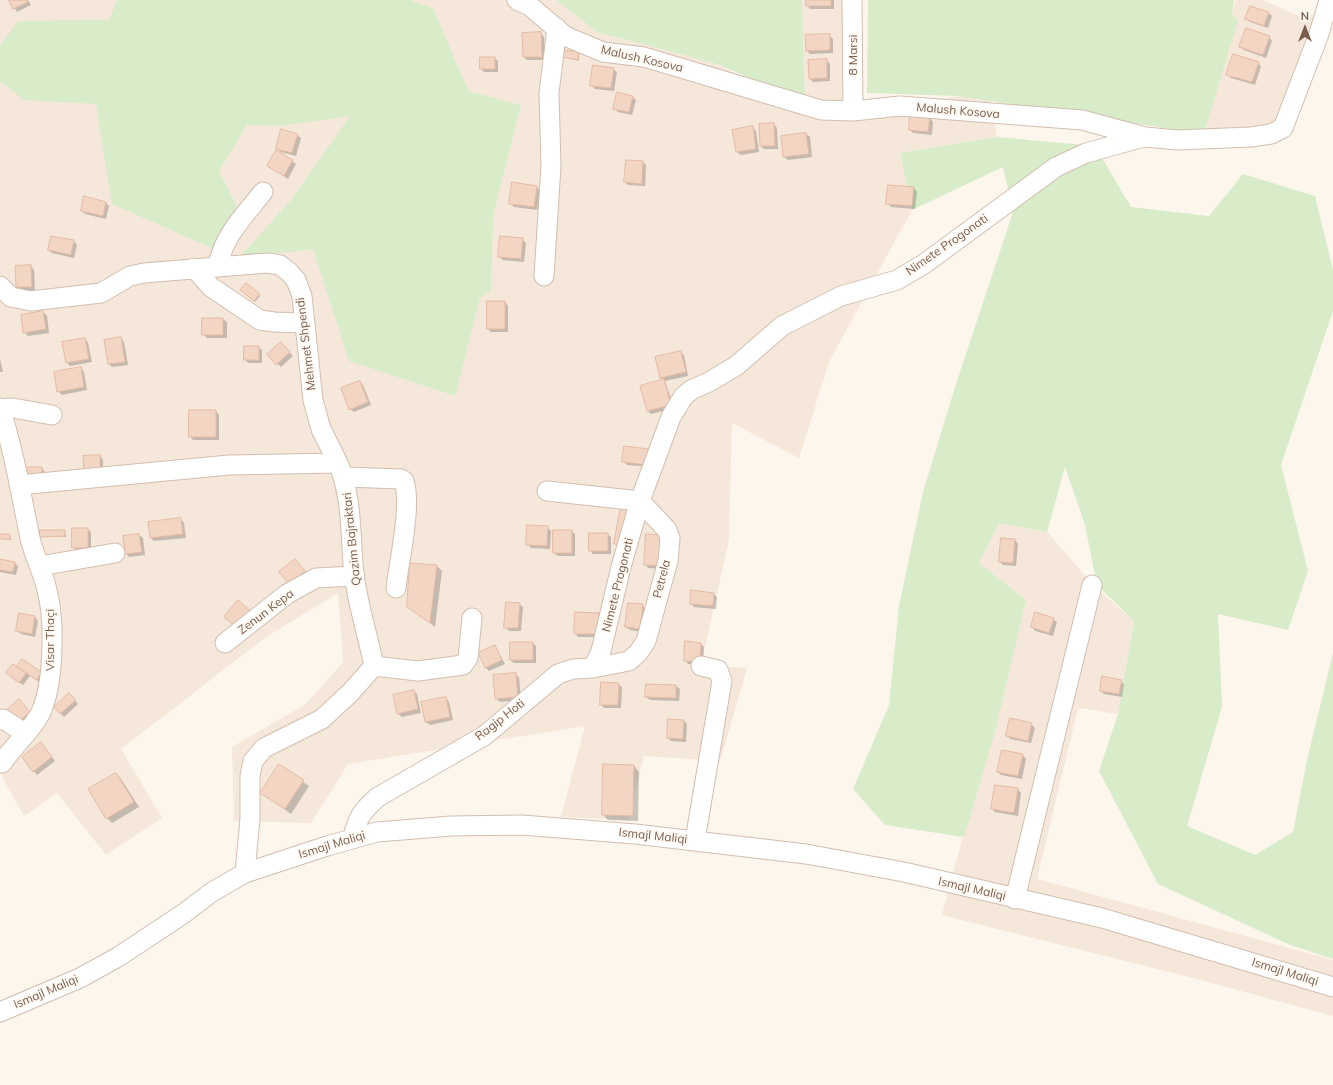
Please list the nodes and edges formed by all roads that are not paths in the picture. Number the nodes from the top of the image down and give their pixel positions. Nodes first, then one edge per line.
1 (517, 0) edge
2 (852, 0) edge
3 (1329, 4) edge
4 (557, 28) junction
5 (853, 111) junction
6 (1145, 137) junction
7 (263, 192) dead end
8 (218, 266) junction
9 (194, 268) junction
10 (544, 276) dead end
11 (0, 286) edge
12 (305, 323) junction
13 (0, 409) edge
14 (52, 415) dead end
15 (341, 470) junction
16 (19, 485) junction
17 (547, 492) dead end
18 (640, 501) junction
19 (115, 554) dead end
20 (40, 566) junction
21 (355, 576) junction
22 (1092, 584) dead end
23 (396, 588) dead end
24 (472, 618) dead end
25 (225, 643) dead end
26 (629, 660) joint
27 (374, 666) junction
28 (701, 666) dead end
29 (593, 668) junction
30 (0, 720) edge
31 (25, 733) junction
32 (2, 763) dead end
33 (353, 838) junction
34 (694, 840) junction
35 (245, 873) junction
36 (1015, 899) junction
37 (1333, 987) edge
38 (0, 1012) edge

1 - 4 street, Malush Kosova
2 - 5 street, 8 Marsi
3 - 6 street, Malush Kosova
4 - 5 street, Malush Kosova
4 - 10 street
5 - 6 street, Malush Kosova
6 - 18 street, Nimete Progonati
7 - 8 street
8 - 9 street, Mehmet Shpendi
8 - 12 street, Mehmet Shpendi
9 - 11 street, Mehmet Shpendi
9 - 12 street
12 - 15 street, Mehmet Shpendi
13 - 14 street, Visar Thaçi
13 - 16 street, Visar Thaçi
15 - 16 street
15 - 21 street, Qazim Bajraktari
15 - 23 street
16 - 20 street, Visar Thaçi
17 - 18 street
18 - 26 street, Petrela
18 - 29 street, Nimete Progonati
19 - 20 street
20 - 31 street, Visar Thaçi
21 - 25 street, Zenun Kepa
21 - 27 street, Qazim Bajraktari
22 - 36 street
24 - 27 street
26 - 29 street, Ragip Hoti
27 - 35 street
28 - 34 street
29 - 33 street, Ragip Hoti
30 - 31 street
31 - 32 street, Visar Thaçi
33 - 34 street, Ismajl Maliqi
33 - 35 street, Ismajl Maliqi
34 - 36 street, Ismajl Maliqi
35 - 38 street, Ismajl Maliqi
36 - 37 street, Ismajl Maliqi

